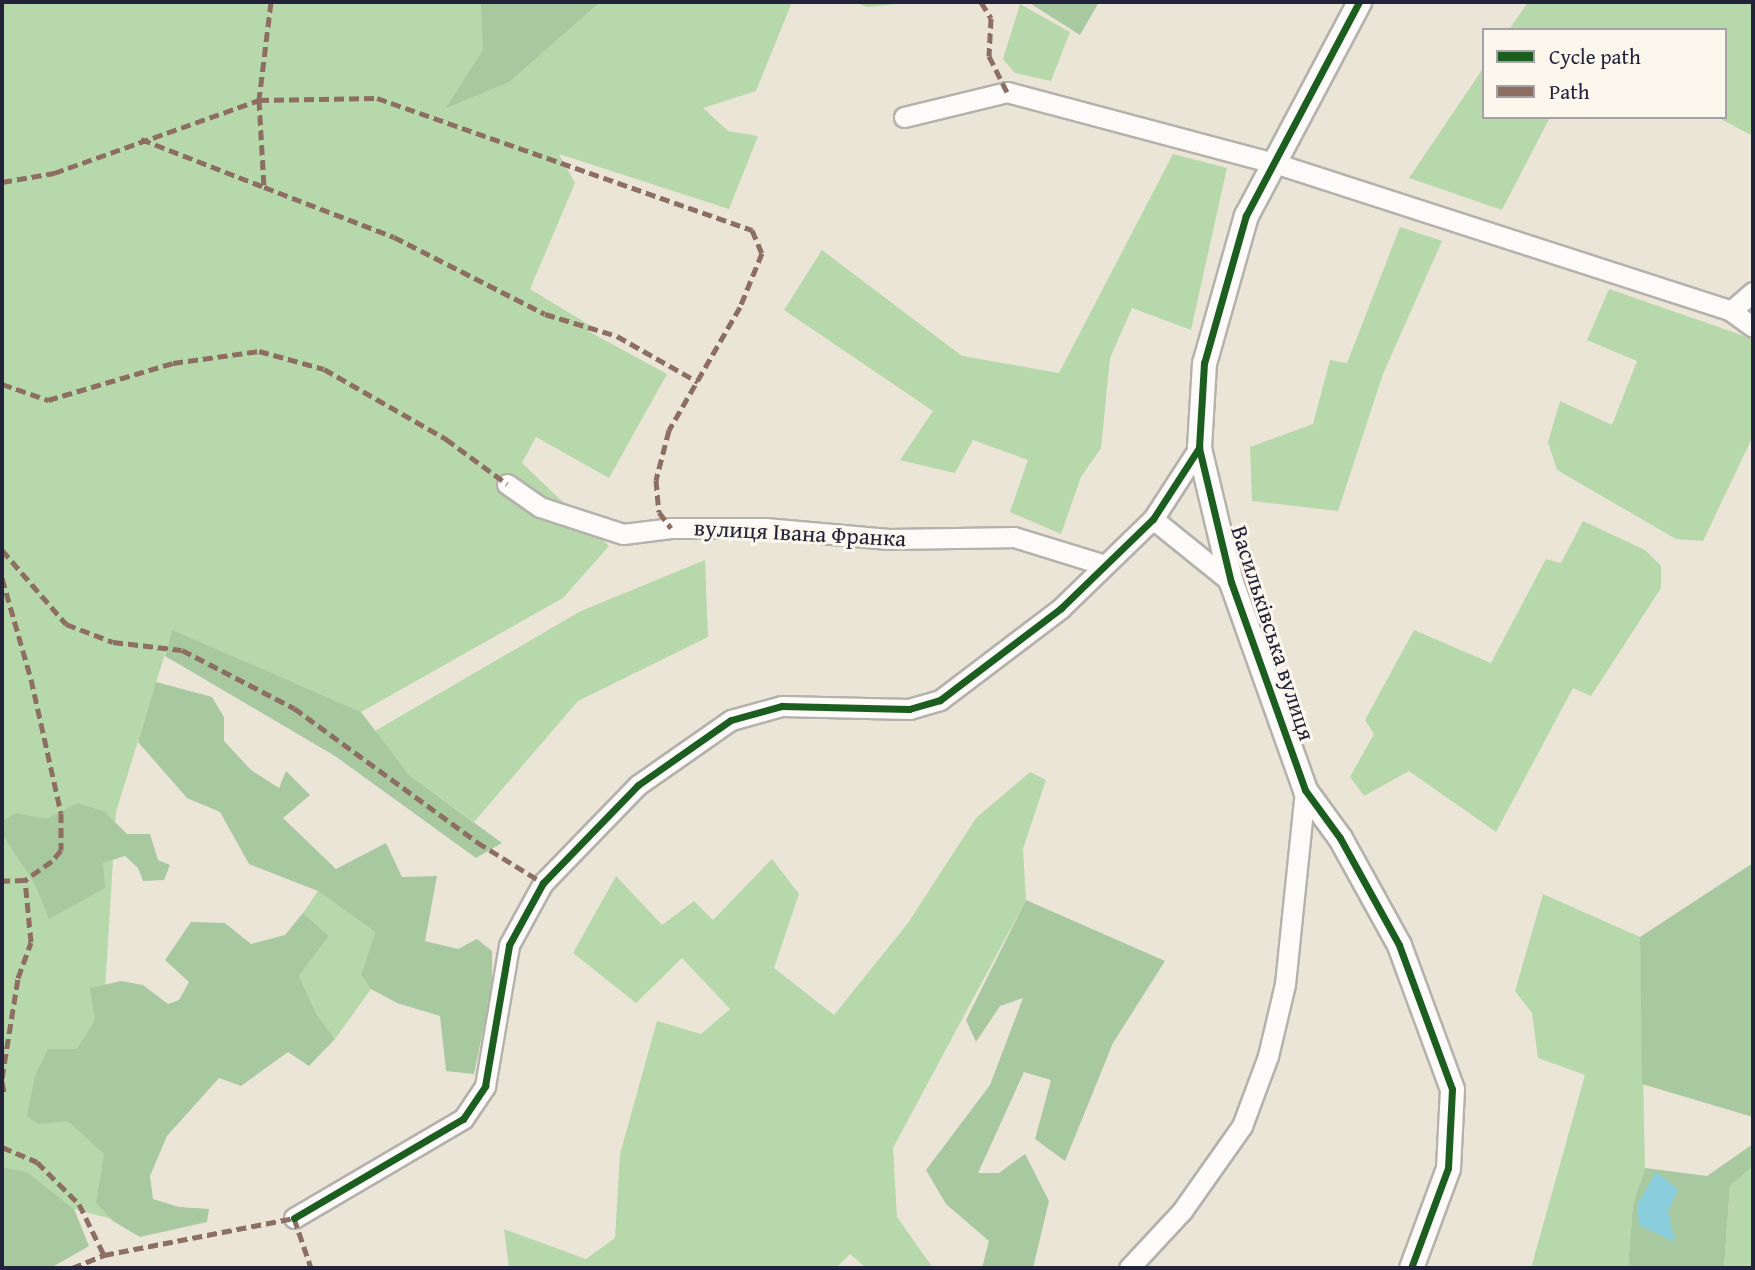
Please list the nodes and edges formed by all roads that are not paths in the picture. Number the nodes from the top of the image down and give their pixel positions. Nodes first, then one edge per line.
1 (1360, 2) edge
2 (904, 117) dead end
3 (1271, 162) junction
4 (1753, 292) edge
5 (1731, 311) junction
6 (1753, 327) edge
7 (1199, 448) junction
8 (507, 484) dead end
9 (1153, 519) junction
10 (1102, 564) junction
11 (1231, 582) junction
12 (1305, 790) junction
13 (294, 1218) dead end
14 (1129, 1268) edge
15 (1411, 1268) edge

1 - 3 street, Васильківська вулиця
2 - 3 street
3 - 5 street
3 - 7 street, Васильківська вулиця
4 - 5 street
5 - 6 street
7 - 9 street
7 - 11 street, Васильківська вулиця
8 - 10 street, вулиця Івана Франка
9 - 10 street
9 - 11 street
10 - 13 street
11 - 12 street, Васильківська вулиця
12 - 14 street
12 - 15 street, Васильківська вулиця

